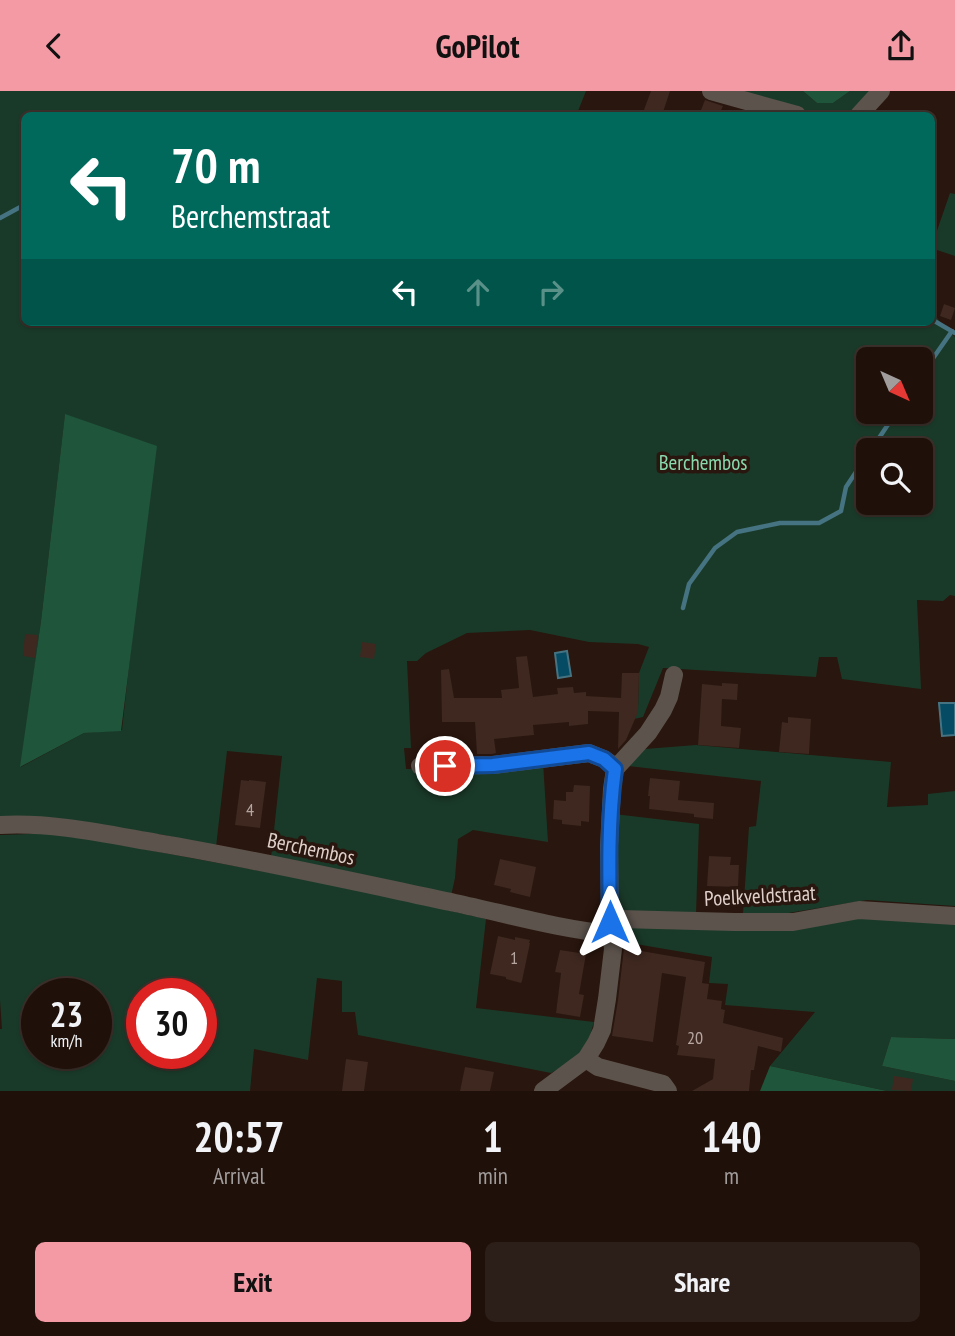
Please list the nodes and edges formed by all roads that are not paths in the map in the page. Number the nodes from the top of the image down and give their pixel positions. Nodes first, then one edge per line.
1 (711, 91) edge
2 (881, 91) edge
3 (786, 112) edge
4 (862, 112) edge
5 (674, 675) dead end
6 (420, 766) dead end
7 (615, 769) junction
8 (0, 825) edge
9 (955, 916) edge
10 (610, 928) junction
11 (586, 1059) junction
12 (543, 1091) edge
13 (668, 1091) edge

1 - 3 street
2 - 4 street
5 - 7 street
6 - 7 street
7 - 10 street
8 - 10 street, Berchembos
9 - 10 street, Poelkveldstraat
10 - 11 street
11 - 12 street
11 - 13 street

